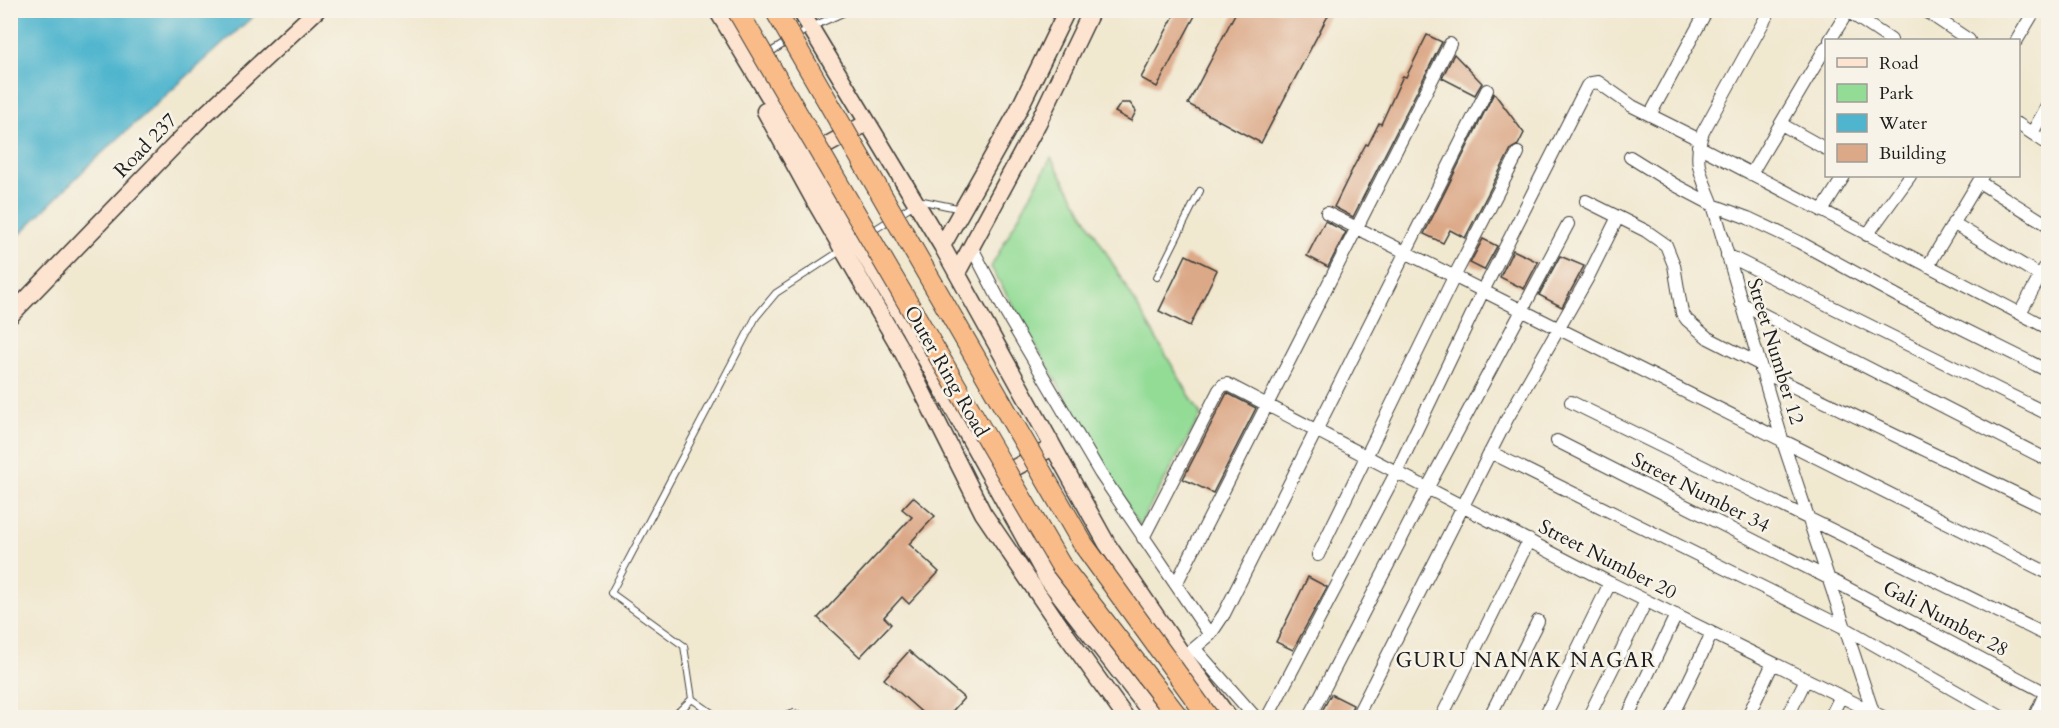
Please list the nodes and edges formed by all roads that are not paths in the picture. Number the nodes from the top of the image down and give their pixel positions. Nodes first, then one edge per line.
1 (317, 10) edge
2 (775, 10) edge
3 (800, 10) edge
4 (849, 10) edge
5 (1067, 10) edge
6 (1092, 10) edge
7 (1707, 10) edge
8 (1770, 10) edge
9 (1924, 10) edge
10 (1847, 11) edge
11 (2033, 11) edge
12 (724, 12) edge
13 (834, 13) edge
14 (809, 28) junction
15 (1831, 39) edge
16 (1889, 39) edge
17 (1968, 39) edge
18 (2018, 39) edge
19 (1450, 44) dead end
20 (1825, 50) edge
21 (750, 64) junction
22 (1488, 90) dead end
23 (2049, 105) edge
24 (1017, 113) junction
25 (1650, 114) junction
26 (867, 123) junction
27 (1038, 123) junction
28 (1781, 124) junction
29 (2020, 125) edge
30 (2031, 133) junction
31 (1699, 143) junction
32 (2049, 144) edge
33 (1825, 148) edge
34 (1518, 153) dead end
35 (805, 157) junction
36 (1630, 157) dead end
37 (1751, 174) junction
38 (1843, 177) edge
39 (1909, 177) edge
40 (1981, 178) edge
41 (1200, 191) dead end
42 (1586, 201) dead end
43 (916, 203) junction
44 (1713, 205) junction
45 (963, 209) junction
46 (1822, 211) junction
47 (1327, 213) dead end
48 (1618, 217) junction
49 (1953, 223) junction
50 (1568, 224) dead end
51 (2049, 225) edge
52 (1357, 228) junction
53 (1867, 235) junction
54 (850, 245) junction
55 (942, 246) junction
56 (971, 246) junction
57 (1406, 253) junction
58 (1727, 255) junction
59 (2049, 262) edge
60 (1928, 266) junction
61 (957, 273) junction
62 (2041, 276) junction
63 (1157, 277) dead end
64 (1454, 277) junction
65 (1483, 291) junction
66 (1741, 303) junction
67 (1523, 311) junction
68 (2020, 313) junction
69 (10, 316) edge
70 (2049, 328) edge
71 (1559, 329) junction
72 (1760, 368) junction
73 (2049, 372) edge
74 (1571, 402) dead end
75 (1268, 405) junction
76 (2049, 414) edge
77 (1316, 429) junction
78 (1782, 439) junction
79 (1557, 441) dead end
80 (1053, 447) junction
81 (1490, 452) junction
82 (1366, 455) junction
83 (2049, 460) edge
84 (1397, 471) junction
85 (993, 480) junction
86 (1428, 487) junction
87 (1463, 506) junction
88 (2049, 509) edge
89 (1808, 517) junction
90 (1143, 538) junction
91 (1529, 540) junction
92 (1318, 555) dead end
93 (2049, 573) edge
94 (1828, 578) junction
95 (1611, 583) junction
96 (1176, 584) junction
97 (1646, 601) junction
98 (1676, 615) junction
99 (1538, 621) dead end
100 (1845, 628) junction
101 (1712, 633) junction
102 (1210, 635) junction
103 (2049, 636) edge
104 (1190, 653) junction
105 (1773, 663) junction
106 (1806, 679) junction
107 (2048, 691) edge
108 (1841, 696) junction
109 (692, 699) junction
110 (1871, 715) edge
111 (672, 717) edge
112 (719, 717) edge
113 (778, 717) edge
114 (810, 717) edge
115 (1126, 717) edge
116 (1155, 717) edge
117 (1179, 717) edge
118 (1209, 717) edge
119 (1229, 717) edge
120 (1256, 717) edge
121 (1267, 717) edge
122 (1309, 717) edge
123 (1356, 717) edge
124 (1441, 717) edge
125 (1490, 717) edge
126 (1544, 717) edge
127 (1588, 717) edge
128 (1627, 717) edge
129 (1671, 717) edge
130 (1747, 717) edge
131 (1787, 717) edge
132 (1830, 717) edge
133 (1885, 717) edge
134 (2003, 717) edge
135 (2035, 717) edge

1 - 69 street, Road 237
2 - 118 main road, Outer Ring Road, bridge
3 - 14 street
4 - 13 lane
5 - 24 street
6 - 27 street
7 - 25 street
8 - 31 street
9 - 17 street
10 - 15 street
10 - 16 street
11 - 18 street
12 - 21 street, Outer Ring Road
12 - 54 street
12 - 117 main road, Outer Ring Road, bridge
13 - 14 lane
14 - 21 lane
14 - 26 street
19 - 52 street
20 - 28 street
21 - 35 street, Outer Ring Road
22 - 57 street
23 - 30 street
24 - 27 street
24 - 45 street
25 - 31 street
25 - 65 street
26 - 35 street
26 - 43 street
27 - 56 street
28 - 33 street
28 - 37 street
29 - 30 street
30 - 32 street
31 - 37 street
31 - 44 street, Street Number 12
34 - 64 street
35 - 54 street, Outer Ring Road
36 - 44 street
37 - 46 street
38 - 46 street
39 - 53 street
40 - 49 street
40 - 51 street
41 - 63 lane
42 - 48 street
43 - 45 lane
43 - 54 lane
43 - 55 street
44 - 58 street, Street Number 12
44 - 73 street
45 - 55 street
46 - 53 street
47 - 52 street
48 - 71 street
48 - 72 street
49 - 60 street
49 - 62 street
50 - 67 street
52 - 57 street
52 - 75 street
53 - 60 street
54 - 85 street, Outer Ring Road
54 - 109 lane
54 - 115 street
55 - 61 street
56 - 61 street
56 - 90 street
57 - 64 street
57 - 77 street
58 - 66 street, Street Number 12
58 - 76 street
59 - 62 street
60 - 68 street
61 - 80 street
62 - 68 street
64 - 65 street
64 - 82 street
65 - 67 street
65 - 84 street
66 - 72 street, Street Number 12
66 - 83 street
67 - 71 street
67 - 86 street
68 - 70 street
71 - 78 street
71 - 81 street
72 - 78 street, Street Number 12
72 - 88 street
74 - 89 street
75 - 77 street, Street Number 20
75 - 90 street, Street Number 20
75 - 96 street
77 - 82 street, Street Number 20
77 - 102 street
78 - 89 street, Street Number 12
78 - 93 street
79 - 94 street, Street Number 34
80 - 85 street
80 - 104 street
81 - 87 street
81 - 100 street
82 - 84 street, Street Number 20
82 - 92 street
84 - 86 street, Street Number 20
84 - 121 street
85 - 116 street, Outer Ring Road
86 - 87 street, Street Number 20
86 - 122 street
87 - 91 street, Street Number 20
87 - 123 street
89 - 94 street, Street Number 12
89 - 103 street
90 - 96 street
91 - 95 street, Street Number 20
91 - 124 street
94 - 100 street, Street Number 12
94 - 107 street, Gali Number 28
95 - 97 street, Street Number 20
95 - 126 street
96 - 102 street
97 - 98 street, Street Number 20
97 - 127 street
98 - 101 street, Street Number 20
98 - 128 street
99 - 125 street
100 - 110 street, Street Number 12
100 - 134 street
101 - 105 street, Street Number 20
101 - 129 street
102 - 104 street
104 - 119 street
104 - 120 street
105 - 106 street, Street Number 20
105 - 130 street
106 - 108 street, Street Number 20
106 - 131 street
107 - 135 street
108 - 110 street, Street Number 20
108 - 132 street
109 - 111 lane
109 - 112 lane
110 - 133 street, Street Number 20
113 - 114 lane

